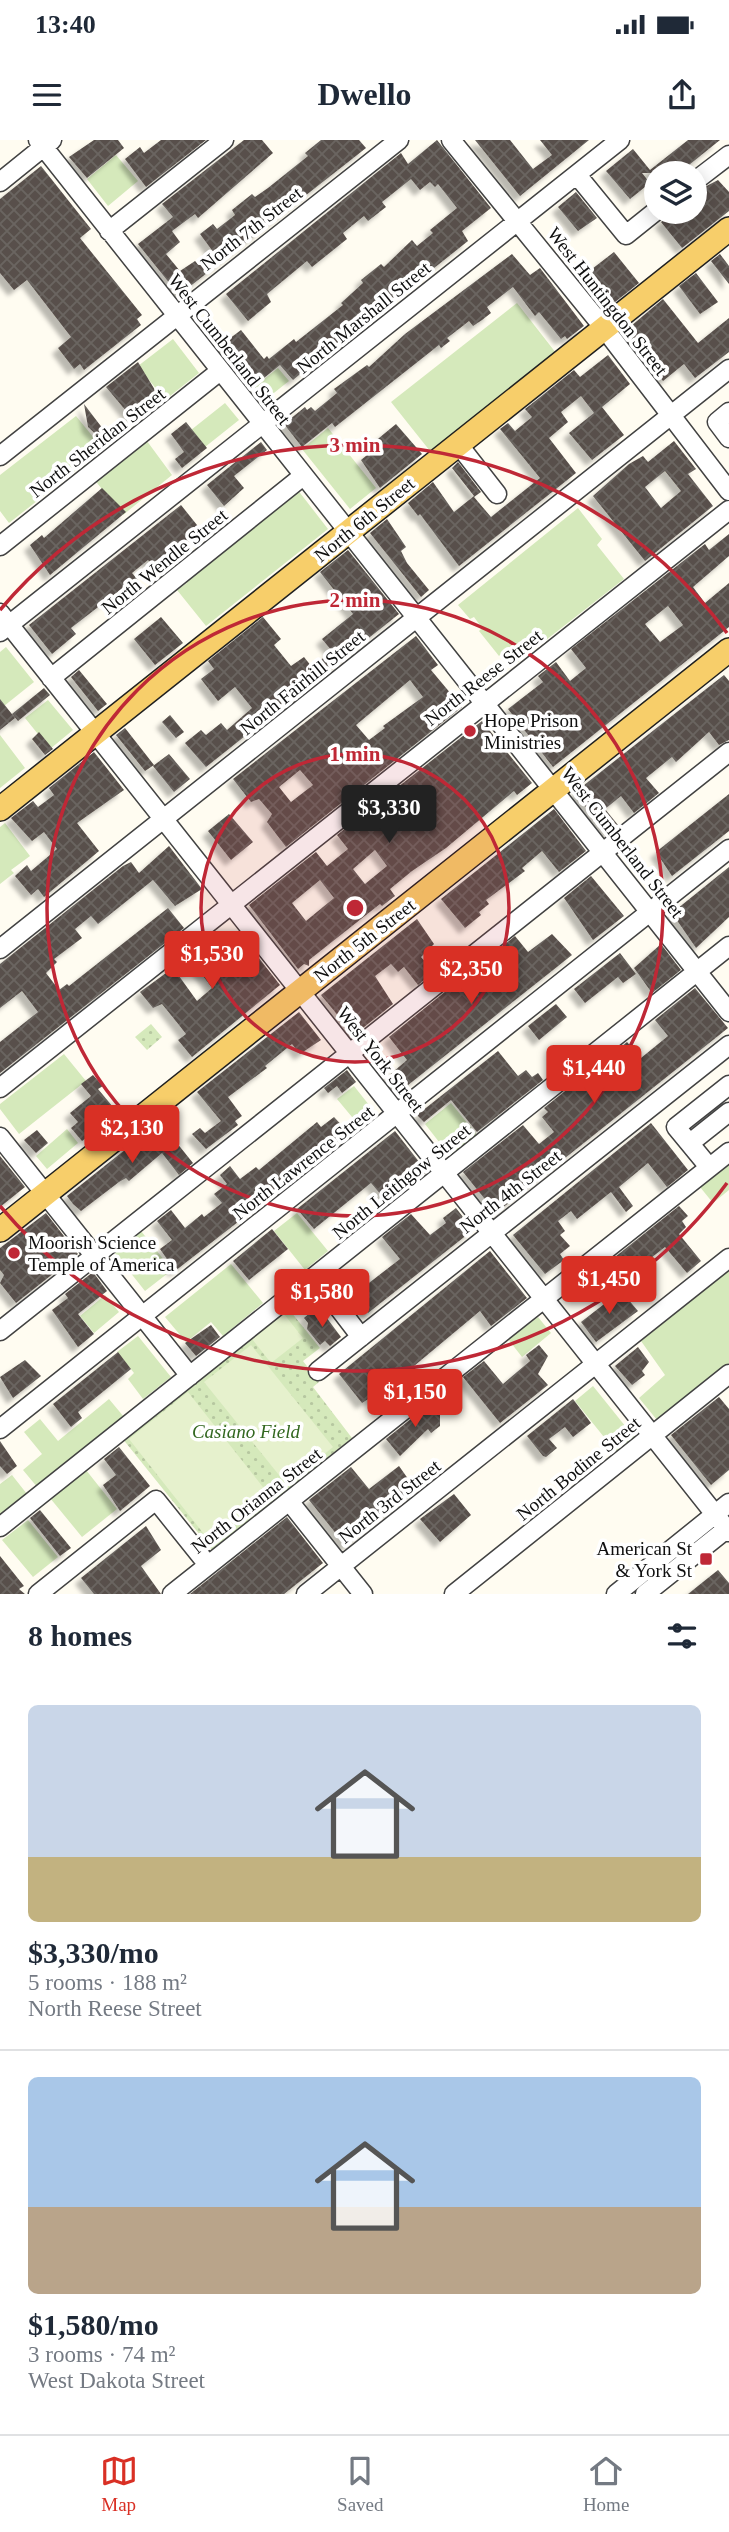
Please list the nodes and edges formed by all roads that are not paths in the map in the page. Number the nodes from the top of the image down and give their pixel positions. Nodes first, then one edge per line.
1 (224, 140) edge
2 (398, 140) edge
3 (451, 140) edge
4 (621, 140) edge
5 (44, 142) edge
6 (729, 155) edge
7 (707, 172) edge
8 (577, 175) junction
9 (0, 182) edge
10 (517, 221) junction
11 (644, 221) edge
12 (729, 229) edge
13 (109, 231) junction
14 (176, 313) junction
15 (604, 328) junction
16 (729, 369) edge
17 (220, 371) junction
18 (729, 412) edge
19 (671, 414) junction
20 (263, 423) junction
21 (729, 438) edge
22 (458, 444) junction
23 (3, 447) edge
24 (303, 475) junction
25 (729, 491) edge
26 (497, 495) dead end
27 (729, 510) edge
28 (348, 531) junction
29 (0, 546) edge
30 (416, 617) junction
31 (3, 623) edge
32 (729, 650) edge
33 (51, 678) junction
34 (484, 702) junction
35 (95, 734) junction
36 (729, 751) edge
37 (554, 789) junction
38 (0, 809) edge
39 (163, 821) junction
40 (729, 849) edge
41 (604, 852) junction
42 (231, 904) junction
43 (651, 911) junction
44 (729, 946) edge
45 (0, 949) edge
46 (697, 971) junction
47 (300, 991) junction
48 (729, 1012) edge
49 (729, 1045) edge
50 (349, 1053) junction
51 (729, 1086) edge
52 (0, 1088) edge
53 (729, 1112) edge
54 (398, 1114) junction
55 (0, 1137) edge
56 (690, 1143) junction
57 (729, 1152) edge
58 (709, 1167) junction
59 (445, 1173) junction
60 (46, 1194) junction
61 (0, 1230) edge
62 (492, 1233) junction
63 (95, 1256) junction
64 (729, 1258) edge
65 (315, 1277) junction
66 (544, 1298) junction
67 (142, 1316) junction
68 (0, 1331) edge
69 (361, 1337) junction
70 (596, 1363) junction
71 (318, 1371) dead end
72 (729, 1374) edge
73 (190, 1376) junction
74 (0, 1429) edge
75 (652, 1435) junction
76 (289, 1501) junction
77 (722, 1509) edge
78 (0, 1527) edge
79 (728, 1529) edge
80 (208, 1565) junction
81 (341, 1566) junction
82 (38, 1594) edge
83 (172, 1594) edge
84 (306, 1594) edge
85 (363, 1594) edge
86 (454, 1594) edge
87 (616, 1594) edge
88 (645, 1594) edge

1 - 13 street
2 - 14 street, North 7th Street
3 - 10 street, West Huntingdon Street
4 - 8 street, North Marshall Street
5 - 9 street
5 - 13 street, West Cumberland Street
6 - 7 street
8 - 10 street, North Marshall Street
8 - 11 street
10 - 15 street, West Huntingdon Street
10 - 20 street, North Marshall Street
12 - 15 main road, North 6th Street
13 - 14 street, West Cumberland Street
14 - 17 street, West Cumberland Street
14 - 23 street, North 7th Street
15 - 19 street, West Huntingdon Street
15 - 22 main road, North 6th Street
16 - 19 street, North Fairhill Street
17 - 20 street, West Cumberland Street
17 - 29 street, North Sheridan Street
18 - 21 street
19 - 25 street, West Huntingdon Street
19 - 30 street, North Fairhill Street
20 - 24 street, West Cumberland Street
20 - 31 street, North Marshall Street
22 - 26 street
22 - 28 main road, North 6th Street
24 - 28 street, West Cumberland Street
24 - 33 street, North Wendle Street
27 - 34 street, North Reese Street
28 - 30 street, West Cumberland Street
28 - 35 main road, North 6th Street
30 - 34 street, West Cumberland Street
30 - 39 street, North Fairhill Street
31 - 33 street, West York Street
32 - 37 main road, North 5th Street
33 - 35 street, West York Street
34 - 37 street, West Cumberland Street
34 - 42 street, North Reese Street
35 - 38 main road, North 6th Street
35 - 39 street, West York Street
36 - 41 street
37 - 41 street, West Cumberland Street
37 - 47 main road, North 5th Street
39 - 42 street, West York Street
39 - 45 street, North Fairhill Street
40 - 43 street, North Lawrence Street
41 - 43 street, West Cumberland Street
41 - 50 street
42 - 47 street, West York Street
42 - 52 street, North Reese Street
43 - 46 street, West Cumberland Street
43 - 54 street, North Lawrence Street
44 - 46 street, North Leithgow Street
46 - 48 street, West Cumberland Street
46 - 59 street, North Leithgow Street
47 - 50 street, West York Street
47 - 60 main road, North 5th Street
49 - 62 street, North 4th Street
50 - 54 street, West York Street
50 - 63 street
51 - 56 street
53 - 56 street
54 - 59 street, West York Street
54 - 67 street, North Lawrence Street
55 - 60 street
56 - 58 street
57 - 58 street, North Orianna Street
58 - 66 street, North Orianna Street
59 - 62 street, West York Street
59 - 65 street, North Leithgow Street
60 - 61 main road, North 5th Street
60 - 63 street
62 - 66 street, West York Street
62 - 69 street, North 4th Street
63 - 67 street
63 - 68 street
64 - 70 street, North 3rd Street
65 - 69 street
65 - 73 street, North Leithgow Street
66 - 70 street, West York Street
66 - 76 street, North Orianna Street
67 - 73 street
67 - 74 street, North Lawrence Street
69 - 71 street, North 4th Street
70 - 75 street, West York Street
70 - 81 street, North 3rd Street
72 - 75 street, North Bodine Street
73 - 78 street, North Leithgow Street
75 - 77 street, West York Street
75 - 86 street, North Bodine Street
76 - 80 street, North Orianna Street
76 - 81 street
77 - 79 street, West York Street
77 - 87 street
79 - 88 street
80 - 82 street
80 - 83 street, North Orianna Street
81 - 84 street, North 3rd Street
81 - 85 street

